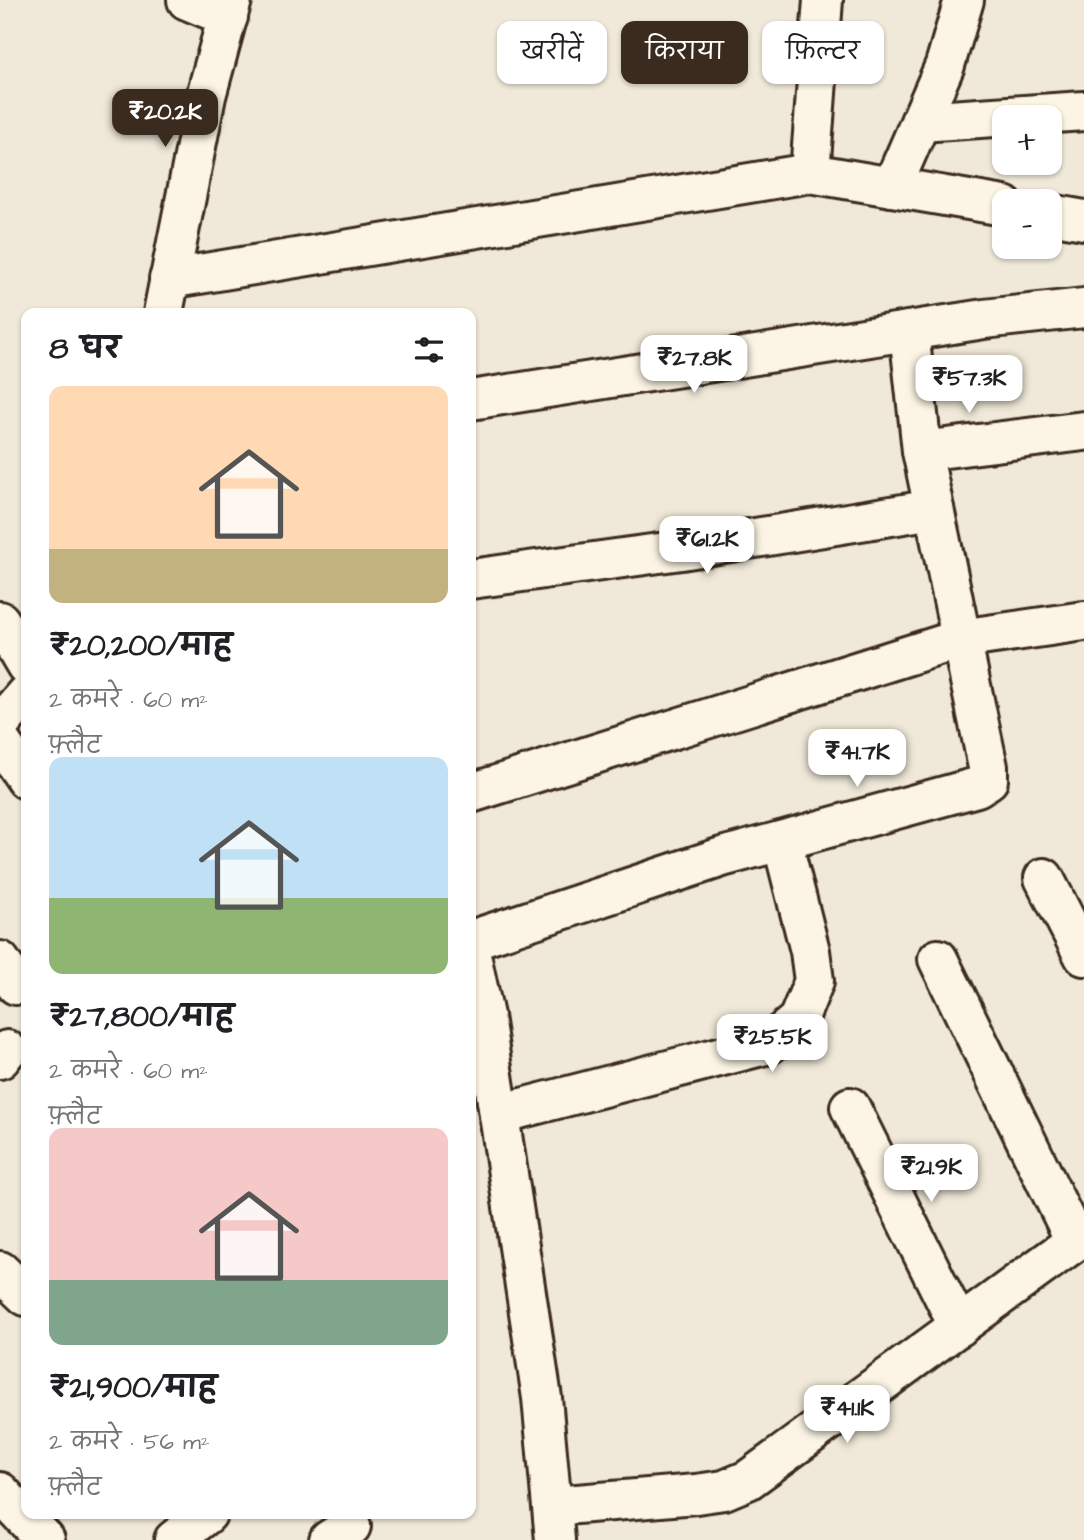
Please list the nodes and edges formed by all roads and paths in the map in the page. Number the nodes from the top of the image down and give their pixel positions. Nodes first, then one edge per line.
1 (187, 0) edge
2 (823, 0) edge
3 (964, 0) edge
4 (230, 9) edge
5 (1084, 111) edge
6 (920, 122) junction
7 (810, 173) junction
8 (892, 187) junction
9 (992, 204) edge
10 (1062, 216) edge
11 (1084, 220) edge
12 (166, 296) edge
13 (1084, 308) edge
14 (909, 331) junction
15 (476, 399) edge
16 (1084, 430) edge
17 (922, 451) junction
18 (933, 509) junction
19 (476, 578) edge
20 (0, 621) edge
21 (1084, 621) edge
22 (960, 639) junction
23 (21, 657) edge
24 (21, 700) edge
25 (0, 724) edge
26 (0, 741) edge
27 (21, 772) edge
28 (476, 791) edge
29 (782, 841) junction
30 (1044, 878) dead end
31 (476, 938) edge
32 (1084, 956) edge
33 (938, 959) dead end
34 (476, 978) edge
35 (850, 1107) dead end
36 (490, 1127) edge
37 (1080, 1238) edge
38 (0, 1271) edge
39 (21, 1291) edge
40 (958, 1327) junction
41 (8, 1493) edge
42 (21, 1510) edge
43 (28, 1519) edge
44 (201, 1519) edge
45 (554, 1523) edge
46 (45, 1540) edge
47 (174, 1540) edge

1 - 4 street
2 - 7 street
3 - 6 street
4 - 12 street
5 - 6 street
6 - 8 street
7 - 8 street
7 - 12 street
8 - 9 street
10 - 11 street
13 - 14 street
14 - 15 street
14 - 17 street
16 - 17 street
17 - 18 street
18 - 19 street
18 - 22 street
20 - 23 street
21 - 22 street
22 - 28 street
22 - 29 street
24 - 25 street
26 - 27 street
29 - 31 street
29 - 36 street
30 - 32 street
33 - 37 street
34 - 36 street
35 - 40 street
36 - 45 street
37 - 40 street
38 - 39 street
40 - 45 street
41 - 42 street
43 - 46 street
44 - 47 street

